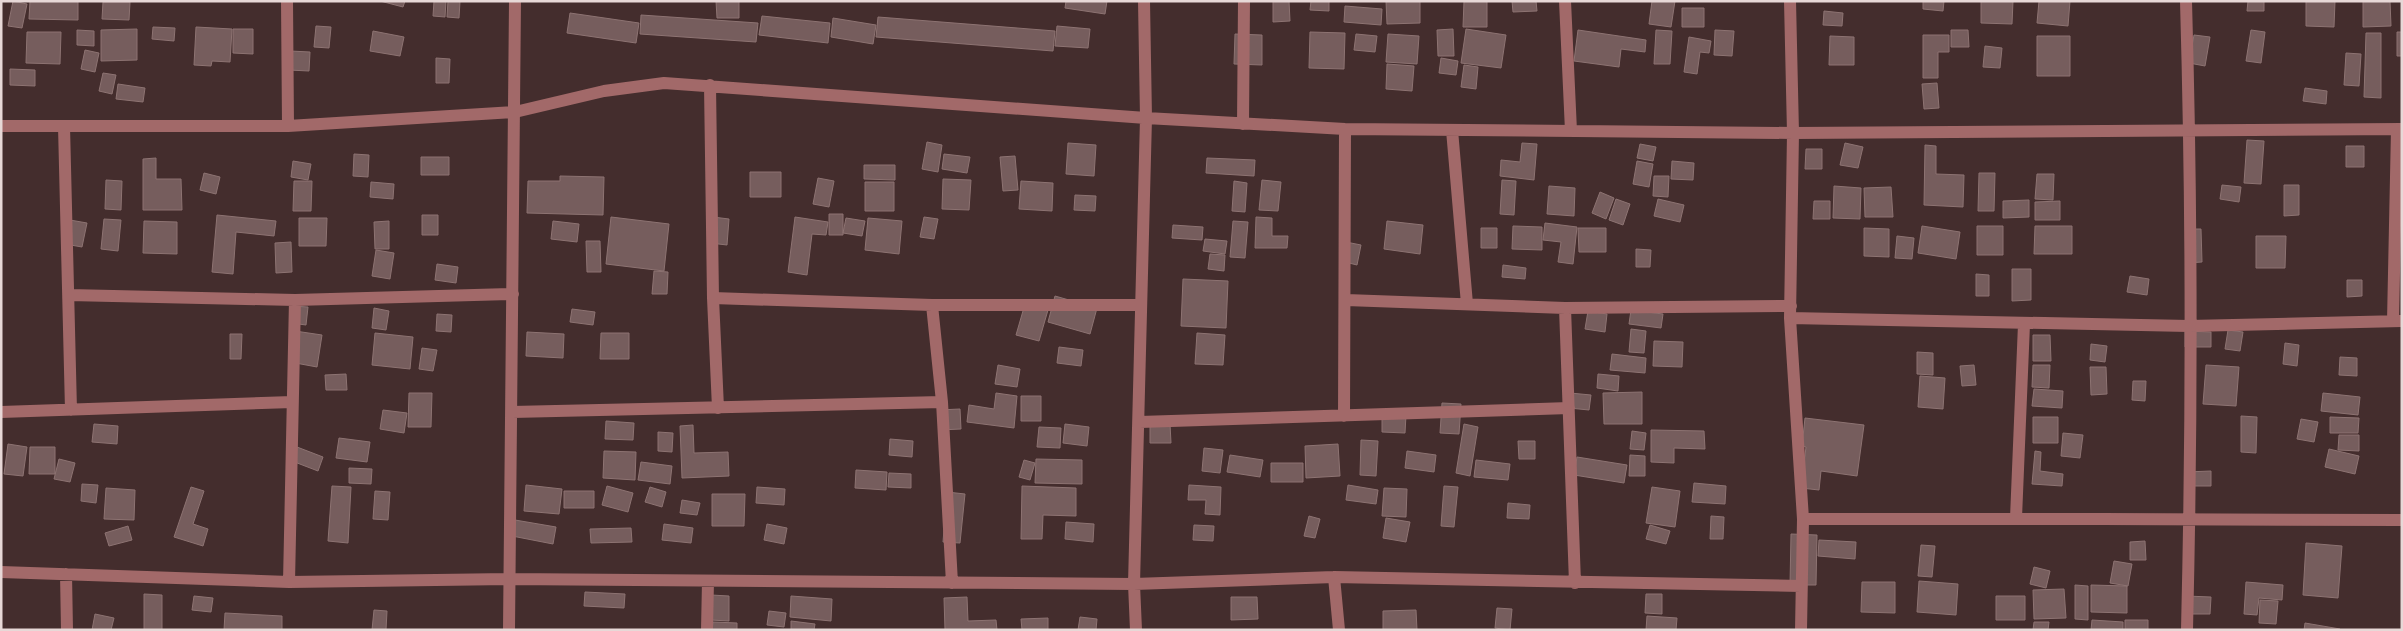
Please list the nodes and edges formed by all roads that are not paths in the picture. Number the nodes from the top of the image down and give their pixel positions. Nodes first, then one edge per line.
1 (287, 1) edge
2 (515, 1) edge
3 (1144, 1) edge
4 (1244, 1) edge
5 (1565, 1) edge
6 (1790, 1) edge
7 (2186, 1) edge
8 (710, 85) junction
9 (516, 112) junction
10 (1146, 118) junction
11 (1244, 124) junction
12 (1, 126) edge
13 (64, 126) junction
14 (288, 126) junction
15 (1345, 129) junction
16 (2399, 129) edge
17 (1452, 130) junction
18 (1570, 131) junction
19 (2190, 131) junction
20 (1793, 133) junction
21 (69, 294) junction
22 (513, 294) junction
23 (713, 298) junction
24 (294, 300) junction
25 (1346, 300) junction
26 (1467, 304) junction
27 (932, 305) junction
28 (1140, 305) junction
29 (1565, 308) junction
30 (1790, 312) junction
31 (2398, 321) edge
32 (2024, 324) junction
33 (2189, 326) junction
34 (292, 402) junction
35 (942, 402) junction
36 (718, 408) junction
37 (1569, 408) junction
38 (70, 410) junction
39 (1, 412) edge
40 (512, 412) junction
41 (1344, 416) junction
42 (1140, 422) junction
43 (2016, 518) junction
44 (1803, 519) junction
45 (2190, 520) junction
46 (2402, 520) edge
47 (1, 572) edge
48 (66, 574) junction
49 (1334, 577) junction
50 (509, 579) junction
51 (708, 581) junction
52 (289, 582) junction
53 (952, 583) junction
54 (1575, 583) junction
55 (1134, 584) junction
56 (1801, 586) junction
57 (67, 630) edge
58 (509, 630) edge
59 (707, 630) edge
60 (1136, 630) edge
61 (1339, 630) edge
62 (1801, 630) edge
63 (2188, 630) edge

1 - 14 street
2 - 9 street
3 - 10 street
4 - 11 street
5 - 18 street
6 - 20 street
7 - 19 street
8 - 9 street
8 - 10 street
8 - 23 street
9 - 14 street
9 - 22 street
10 - 11 street
10 - 28 street
11 - 15 street
12 - 13 street
13 - 14 street
13 - 21 street
15 - 17 street
15 - 25 street
16 - 19 street
16 - 31 street
17 - 18 street
17 - 26 street
18 - 20 street
19 - 20 street
19 - 33 street
20 - 30 street
21 - 24 street
21 - 38 street
22 - 24 street
22 - 40 street
23 - 27 street
23 - 36 street
24 - 34 street
25 - 26 street
25 - 41 street
26 - 29 street
27 - 28 street
27 - 35 street
28 - 42 street
29 - 30 street
29 - 37 street
30 - 32 street
30 - 44 street
31 - 33 street
32 - 33 street
32 - 43 street
33 - 45 street
34 - 38 street
34 - 52 street
35 - 36 street
35 - 53 street
36 - 40 street
37 - 41 street
37 - 54 street
38 - 39 street
40 - 50 street
41 - 42 street
42 - 55 street
43 - 44 street
43 - 45 street
44 - 56 street
45 - 46 street
45 - 63 street
47 - 48 street
48 - 52 street
48 - 57 street
49 - 54 street
49 - 55 street
49 - 61 street
50 - 51 street
50 - 52 street
50 - 58 street
51 - 53 street
51 - 59 street
53 - 55 street
54 - 56 street
55 - 60 street
56 - 62 street

